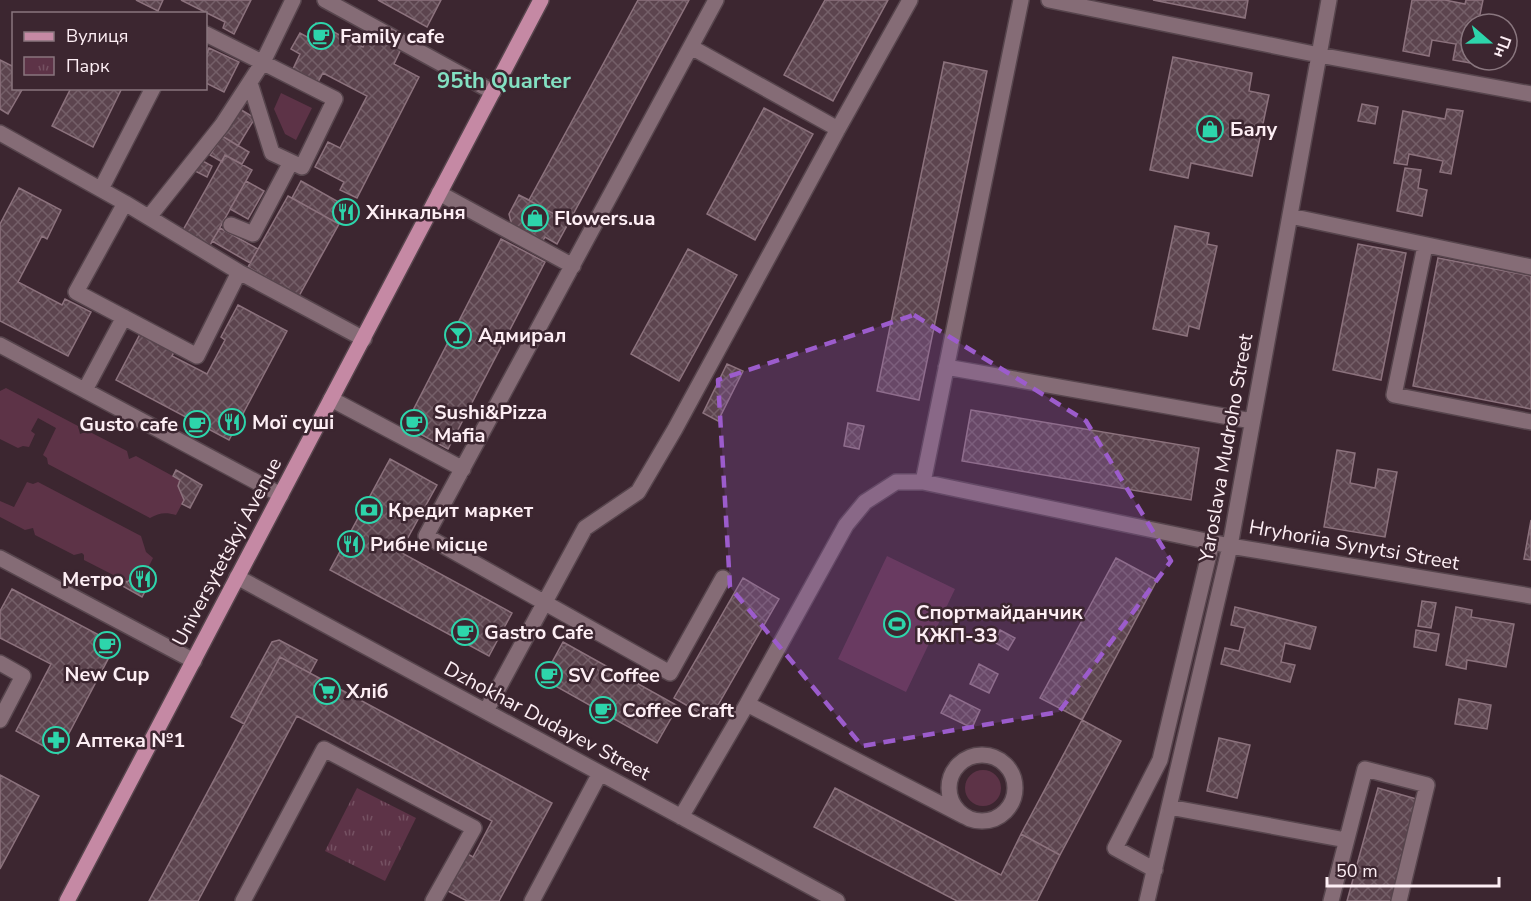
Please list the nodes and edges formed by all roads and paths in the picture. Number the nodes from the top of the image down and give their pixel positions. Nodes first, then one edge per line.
1 (293, 0) edge
2 (325, 0) edge
3 (541, 0) edge
4 (716, 0) edge
5 (910, 0) edge
6 (1021, 0) edge
7 (1049, 0) edge
8 (1329, 0) edge
9 (207, 34) edge
10 (690, 47) junction
11 (1319, 55) junction
12 (263, 62) junction
13 (250, 83) junction
14 (152, 90) edge
15 (493, 92) junction
16 (1531, 94) edge
17 (838, 129) junction
18 (1, 137) edge
19 (291, 162) junction
20 (101, 189) junction
21 (439, 193) junction
22 (125, 203) junction
23 (1290, 216) junction
24 (149, 218) junction
25 (231, 225) dead end
26 (1425, 246) junction
27 (573, 266) junction
28 (1531, 267) edge
29 (239, 272) junction
30 (124, 317) junction
31 (364, 339) junction
32 (0, 345) edge
33 (946, 367) junction
34 (85, 390) junction
35 (331, 399) junction
36 (1252, 420) junction
37 (1531, 422) edge
38 (463, 469) junction
39 (923, 482) junction
40 (280, 495) junction
41 (1212, 542) junction
42 (1230, 546) junction
43 (0, 558) edge
44 (237, 577) junction
45 (723, 578) dead end
46 (1531, 596) edge
47 (545, 602) junction
48 (194, 661) junction
49 (0, 663) edge
50 (747, 704) junction
51 (486, 711) junction
52 (0, 720) edge
53 (600, 773) junction
54 (1169, 807) junction
55 (964, 816) junction
56 (681, 817) junction
57 (1346, 840) junction
58 (1155, 870) junction
59 (67, 901) edge
60 (243, 901) edge
61 (433, 901) edge
62 (532, 901) edge
63 (837, 901) edge
64 (1147, 901) edge
65 (1331, 901) edge
66 (1399, 901) edge

1 - 12 street
2 - 15 street
3 - 15 main road, Universytetskyi Avenue
4 - 10 street
5 - 17 street
6 - 33 street
7 - 11 street
8 - 11 street, Yaroslava Mudroho Street
9 - 12 street
10 - 17 street
10 - 27 street
11 - 16 street
11 - 23 street, Yaroslava Mudroho Street
12 - 13 street
12 - 19 street
13 - 19 street
13 - 24 street
14 - 20 street
15 - 21 main road, Universytetskyi Avenue
17 - 47 street
18 - 20 street
19 - 25 street
20 - 22 street
21 - 27 street
21 - 31 main road, Universytetskyi Avenue
22 - 24 street
22 - 30 street
23 - 26 street
23 - 36 street, Yaroslava Mudroho Street
24 - 29 street
26 - 28 street
26 - 37 street
27 - 38 street
29 - 30 street
29 - 31 street
30 - 34 street
31 - 35 main road, Universytetskyi Avenue
32 - 34 street
33 - 36 street
33 - 39 street
34 - 40 street
35 - 38 street
35 - 40 main road, Universytetskyi Avenue
36 - 42 street, Yaroslava Mudroho Street
38 - 47 street
39 - 41 street, Hryhoriia Synytsi Street
39 - 50 street, Hryhoriia Synytsi Street
40 - 44 main road, Universytetskyi Avenue
41 - 42 street, Hryhoriia Synytsi Street
41 - 58 street
42 - 46 street, Hryhoriia Synytsi Street
42 - 54 street, Yaroslava Mudroho Street
43 - 48 street
44 - 48 main road, Universytetskyi Avenue
44 - 51 street, Dzhokhar Dudayev Street
45 - 47 street
47 - 51 street
48 - 59 main road, Universytetskyi Avenue
49 - 52 street
50 - 55 street
50 - 56 street, Hryhoriia Synytsi Street
51 - 53 street, Dzhokhar Dudayev Street
53 - 56 street, Dzhokhar Dudayev Street
53 - 62 street
54 - 57 street
54 - 58 street, Yaroslava Mudroho Street
55 - 55 street
56 - 63 street, Dzhokhar Dudayev Street
57 - 65 street
57 - 66 street
58 - 64 street, Yaroslava Mudroho Street
60 - 61 street

